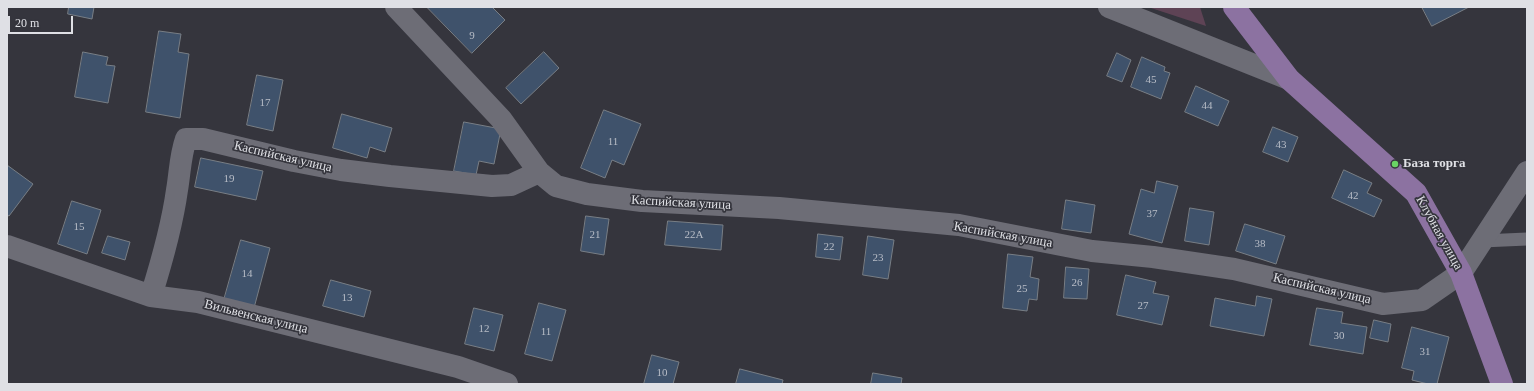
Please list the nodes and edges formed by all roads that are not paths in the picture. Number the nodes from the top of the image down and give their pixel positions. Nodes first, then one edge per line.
1 (396, 7) edge
2 (1109, 7) edge
3 (1234, 7) edge
4 (1289, 79) junction
5 (539, 172) junction
6 (1527, 172) edge
7 (1527, 239) edge
8 (1482, 241) junction
9 (7, 246) edge
10 (1461, 273) junction
11 (151, 296) junction
12 (507, 384) edge
13 (1502, 384) edge

1 - 5 street, Каспийская улица
2 - 4 street
3 - 4 main road, Клубная улица
4 - 10 main road, Клубная улица
5 - 10 street, Каспийская улица
5 - 11 street, Каспийская улица
6 - 8 street
7 - 8 lane
8 - 10 street
9 - 11 street, Вильвенская улица
10 - 13 main road, Клубная улица
11 - 12 street, Вильвенская улица

